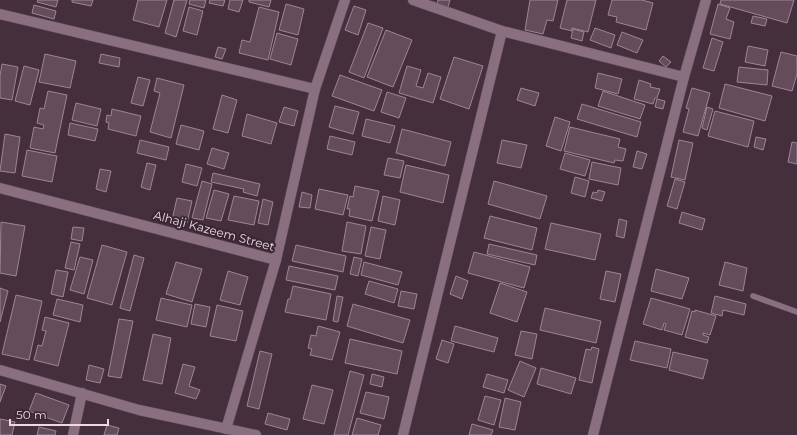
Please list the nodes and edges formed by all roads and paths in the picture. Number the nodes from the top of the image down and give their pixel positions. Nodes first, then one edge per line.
1 (345, 0) edge
2 (413, 0) edge
3 (706, 0) edge
4 (0, 14) edge
5 (502, 31) junction
6 (684, 77) junction
7 (315, 89) junction
8 (0, 188) edge
9 (276, 260) junction
10 (753, 296) dead end
11 (797, 312) edge
12 (0, 370) edge
13 (82, 393) junction
14 (226, 429) junction
15 (73, 435) edge
16 (256, 435) edge
17 (403, 435) edge
18 (593, 435) edge

1 - 7 street
2 - 5 street
3 - 6 street
4 - 7 street
5 - 6 street
5 - 17 street
6 - 18 street
7 - 9 street
8 - 9 street, Alhaji Kazeem Street
9 - 14 street, Alhaji Kazeem Street
10 - 11 lane
12 - 13 street
13 - 14 street
13 - 15 street
14 - 16 street

